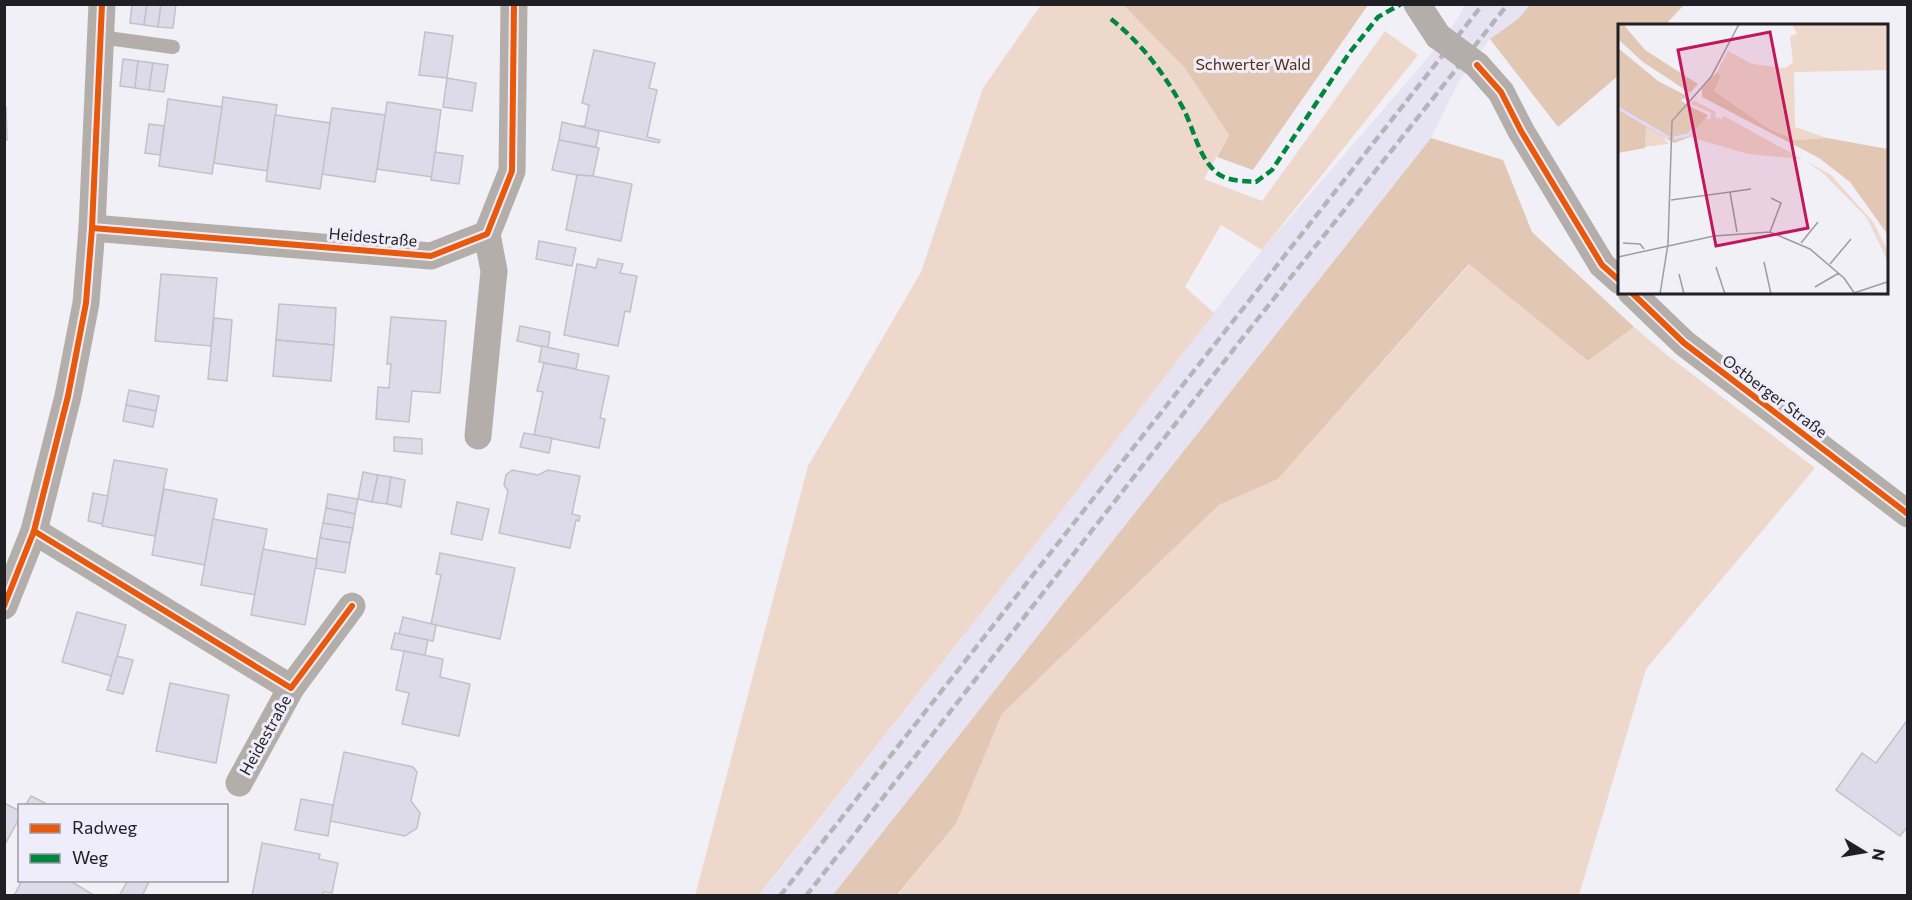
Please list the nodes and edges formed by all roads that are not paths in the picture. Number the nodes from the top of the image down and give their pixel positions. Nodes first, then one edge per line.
1 (102, 4) edge
2 (514, 4) edge
3 (1417, 4) edge
4 (100, 37) junction
5 (172, 47) dead end
6 (92, 228) junction
7 (487, 234) junction
8 (1618, 279) edge
9 (1633, 294) edge
10 (478, 436) dead end
11 (1908, 514) edge
12 (34, 531) junction
13 (4, 606) edge
14 (352, 606) dead end
15 (291, 688) junction
16 (239, 783) dead end

1 - 4 street
2 - 7 street
3 - 8 street, bridge
4 - 5 lane
4 - 6 street
6 - 7 street, Heidestraße
6 - 12 street
7 - 10 street
9 - 11 street, Ostberger Straße
12 - 13 street
12 - 15 street, Heidestraße
14 - 15 street, Heidestraße
15 - 16 street, Heidestraße

